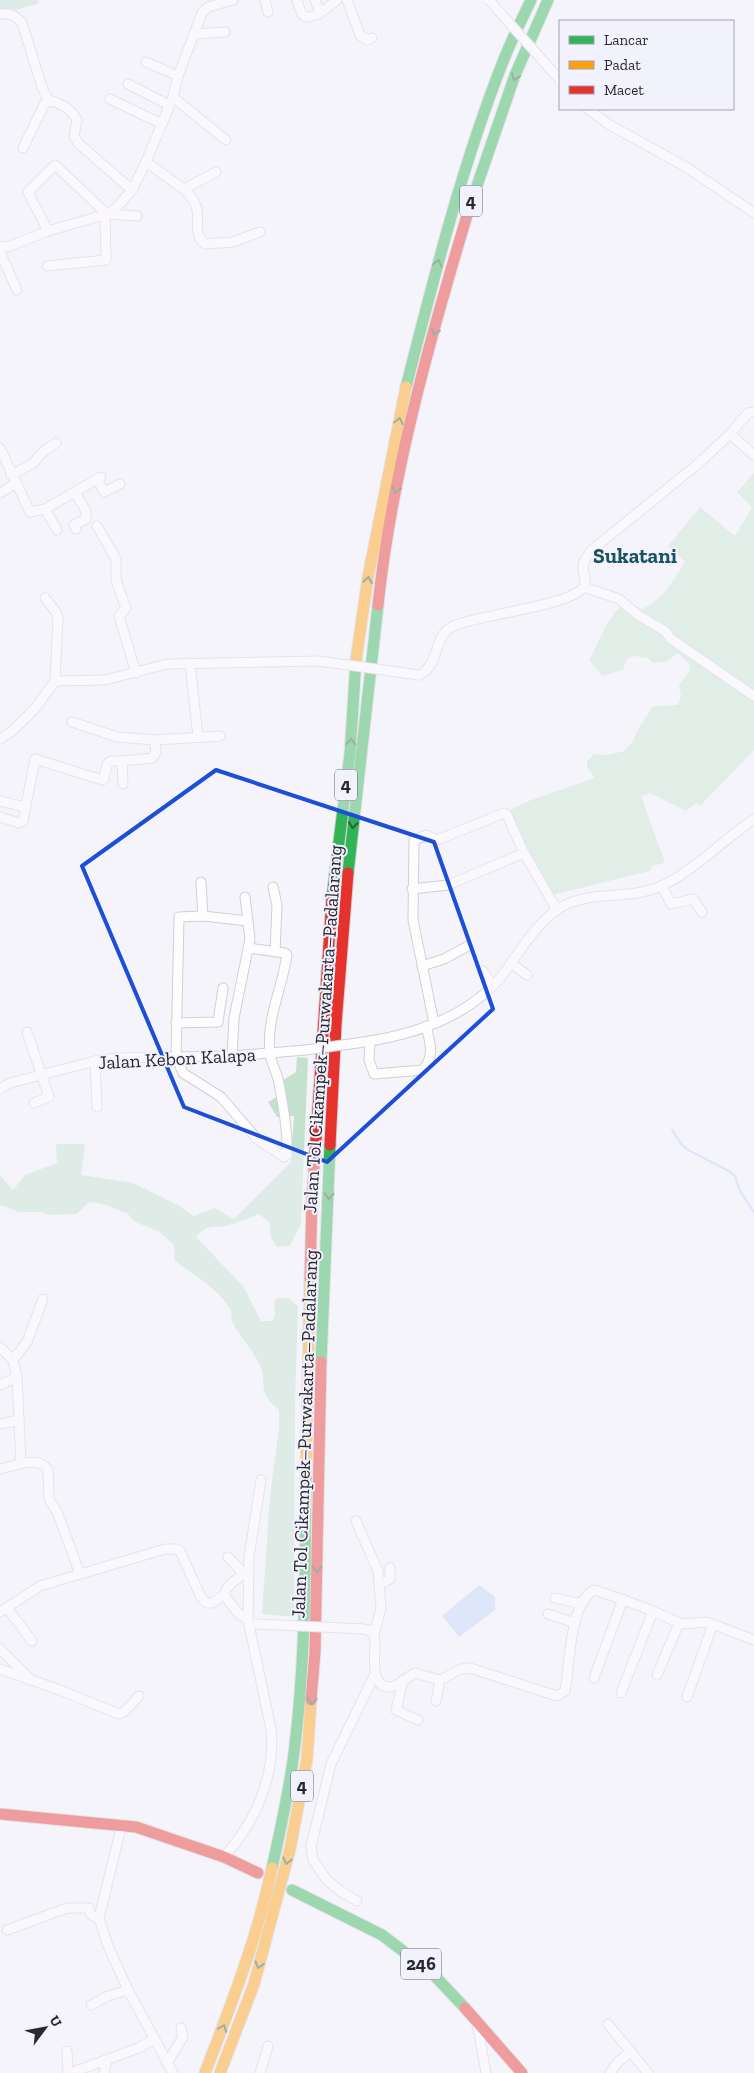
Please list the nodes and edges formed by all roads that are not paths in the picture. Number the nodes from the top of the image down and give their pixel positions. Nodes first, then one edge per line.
1 (265, 0) edge
2 (297, 0) edge
3 (315, 0) edge
4 (337, 0) edge
5 (347, 0) edge
6 (489, 0) edge
7 (531, 0) edge
8 (548, 0) edge
9 (227, 1) edge
10 (268, 12) dead end
11 (320, 13) junction
12 (0, 14) edge
13 (225, 32) dead end
14 (195, 34) junction
15 (372, 38) dead end
16 (146, 62) dead end
17 (178, 76) junction
18 (559, 79) edge
19 (128, 84) dead end
20 (110, 99) dead end
21 (171, 101) junction
22 (49, 102) junction
23 (589, 110) edge
24 (162, 124) junction
25 (226, 140) dead end
26 (23, 148) dead end
27 (146, 162) junction
28 (216, 172) dead end
29 (184, 189) junction
30 (132, 190) junction
31 (754, 213) edge
32 (106, 214) junction
33 (138, 216) dead end
34 (48, 231) junction
35 (260, 232) dead end
36 (0, 247) edge
37 (0, 252) edge
38 (47, 266) dead end
39 (17, 290) dead end
40 (754, 412) edge
41 (730, 434) junction
42 (56, 443) dead end
43 (0, 448) edge
44 (754, 455) edge
45 (11, 475) junction
46 (15, 484) junction
47 (120, 484) dead end
48 (75, 492) junction
49 (0, 493) edge
50 (45, 509) junction
51 (97, 526) dead end
52 (76, 529) dead end
53 (58, 530) dead end
54 (584, 587) junction
55 (45, 598) dead end
56 (190, 663) junction
57 (136, 673) junction
58 (54, 681) junction
59 (754, 696) edge
60 (72, 722) dead end
61 (220, 736) dead end
62 (198, 737) junction
63 (0, 739) edge
64 (155, 740) junction
65 (122, 761) junction
66 (123, 784) dead end
67 (0, 801) edge
68 (25, 807) junction
69 (0, 817) edge
70 (754, 819) edge
71 (524, 853) junction
72 (201, 882) dead end
73 (662, 886) junction
74 (273, 887) dead end
75 (412, 889) junction
76 (245, 897) dead end
77 (557, 910) junction
78 (702, 912) dead end
79 (203, 916) junction
80 (248, 921) junction
81 (468, 946) dead end
82 (248, 948) junction
83 (275, 952) junction
84 (511, 963) junction
85 (422, 966) junction
86 (483, 971) dead end
87 (527, 975) dead end
88 (492, 986) junction
89 (223, 988) dead end
90 (176, 1023) junction
91 (430, 1025) junction
92 (27, 1032) dead end
93 (370, 1041) junction
94 (270, 1054) junction
95 (232, 1056) junction
96 (176, 1057) junction
97 (95, 1061) junction
98 (41, 1074) junction
99 (0, 1089) edge
100 (34, 1103) dead end
101 (97, 1107) dead end
102 (44, 1299) dead end
103 (0, 1347) edge
104 (13, 1360) junction
105 (17, 1377) junction
106 (0, 1385) edge
107 (19, 1420) junction
108 (1, 1421) edge
109 (21, 1464) junction
110 (0, 1469) edge
111 (261, 1480) dead end
112 (356, 1520) dead end
113 (228, 1557) dead end
114 (390, 1568) dead end
115 (80, 1574) junction
116 (247, 1574) junction
117 (380, 1584) junction
118 (224, 1595) junction
119 (554, 1598) dead end
120 (623, 1599) junction
121 (582, 1604) junction
122 (4, 1610) edge
123 (653, 1611) junction
124 (548, 1614) dead end
125 (251, 1623) junction
126 (575, 1623) junction
127 (679, 1623) junction
128 (713, 1624) junction
129 (374, 1635) junction
130 (754, 1640) edge
131 (32, 1641) dead end
132 (0, 1649) edge
133 (0, 1669) edge
134 (375, 1674) junction
135 (657, 1675) dead end
136 (594, 1678) dead end
137 (31, 1680) junction
138 (403, 1680) junction
139 (440, 1680) junction
140 (621, 1693) dead end
141 (139, 1696) dead end
142 (687, 1697) dead end
143 (436, 1701) dead end
144 (418, 1720) dead end
145 (0, 1814) edge
146 (122, 1824) junction
147 (224, 1857) junction
148 (258, 1873) dead end
149 (292, 1890) dead end
150 (357, 1902) dead end
151 (99, 1918) junction
152 (7, 1930) dead end
153 (128, 1990) junction
154 (91, 2006) dead end
155 (477, 2021) junction
156 (608, 2024) dead end
157 (181, 2028) dead end
158 (153, 2040) junction
159 (268, 2046) dead end
160 (67, 2051) dead end
161 (630, 2051) junction
162 (107, 2060) junction
163 (167, 2063) junction
164 (70, 2073) edge
165 (104, 2073) edge
166 (173, 2073) edge
167 (205, 2073) edge
168 (220, 2073) edge
169 (260, 2073) edge
170 (486, 2073) edge
171 (522, 2073) edge
172 (610, 2073) edge
173 (648, 2073) edge

1 - 10 street
2 - 11 street
3 - 11 street
4 - 11 street
5 - 15 street
6 - 18 street, bridge
167 -> 7 main road, Jalan Tol Cikampek–Purwakarta–Padalarang / 4
8 -> 168 main road, Jalan Tol Cikampek–Purwakarta–Padalarang / 4
9 - 14 street
12 - 22 street
13 - 14 street
14 - 17 street
16 - 17 street
17 - 21 street
19 - 21 street
20 - 24 street
21 - 24 street
21 - 25 street
22 - 26 street
22 - 30 street
23 - 31 street
24 - 27 street
27 - 29 street
27 - 30 street
28 - 29 street
29 - 35 street
30 - 32 street
32 - 33 street
32 - 34 street
32 - 34 street
32 - 38 street
34 - 36 street
37 - 39 street
40 - 41 street
41 - 44 street
41 - 54 street
42 - 45 street
43 - 45 street
45 - 46 street
46 - 49 street
46 - 50 street
47 - 48 street
48 - 50 street
48 - 52 street
50 - 53 street
51 - 57 street
54 - 56 street, bridge
54 - 59 street
55 - 58 street
56 - 57 street
56 - 62 street
57 - 58 street
58 - 63 street
60 - 64 street
61 - 62 street
62 - 64 street
64 - 65 street
65 - 66 street
65 - 68 street
67 - 68 street
68 - 69 street
70 - 73 street
71 - 75 street
71 - 75 street
71 - 77 street
72 - 79 street
73 - 77 street
73 - 78 street
74 - 83 street
75 - 85 street
76 - 80 street
77 - 84 street, Jalan Kebon Kalapa
79 - 80 street
79 - 90 street
80 - 82 street
81 - 85 street
82 - 83 street
82 - 95 street
83 - 94 street
84 - 87 street
84 - 88 street, Jalan Kebon Kalapa
85 - 91 street
86 - 88 street
88 - 91 street, Jalan Kebon Kalapa
89 - 90 street
90 - 96 street
91 - 93 street, Jalan Kebon Kalapa
91 - 93 street
92 - 98 street
93 - 94 street, Jalan Kebon Kalapa, bridge
94 - 95 street, Jalan Kebon Kalapa
94 - 96 street
95 - 96 street, Jalan Kebon Kalapa
96 - 97 street, Jalan Kebon Kalapa
97 - 98 street, Jalan Kebon Kalapa
97 - 101 street
98 - 99 street, Jalan Kebon Kalapa
98 - 100 street
102 - 104 street
103 - 104 street
104 - 105 street
105 - 106 street
105 - 107 street
107 - 108 street
107 - 109 street
109 - 110 street
109 - 115 street
111 - 116 street
112 - 117 street
113 - 116 street
114 - 117 street
115 - 118 street
115 - 122 street
116 - 118 street
116 - 125 street
117 - 129 street
118 - 125 street
119 - 121 street
120 - 121 street
120 - 123 street
120 - 136 street
121 - 126 street
122 - 131 street
123 - 127 street
123 - 140 street
124 - 126 street
125 - 129 street, bridge
125 - 147 street
126 - 139 street
127 - 128 street
127 - 135 street
128 - 130 street
128 - 142 street
129 - 134 street
132 - 137 street
133 - 137 street
134 - 138 street
134 - 150 street
137 - 141 street
138 - 139 street
138 - 144 street
139 - 143 street
145 - 146 main road
146 - 147 main road
146 - 151 street
147 - 148 main road
149 - 155 main road, 246
151 - 152 street
151 - 153 street
153 - 154 street
153 - 158 street
155 - 170 street
155 - 171 main road, 246
156 - 161 street
157 - 163 street
158 - 162 street
158 - 163 street
159 - 169 street
160 - 164 street
161 - 172 street
161 - 173 street
162 - 164 street
162 - 165 street
163 - 166 street

